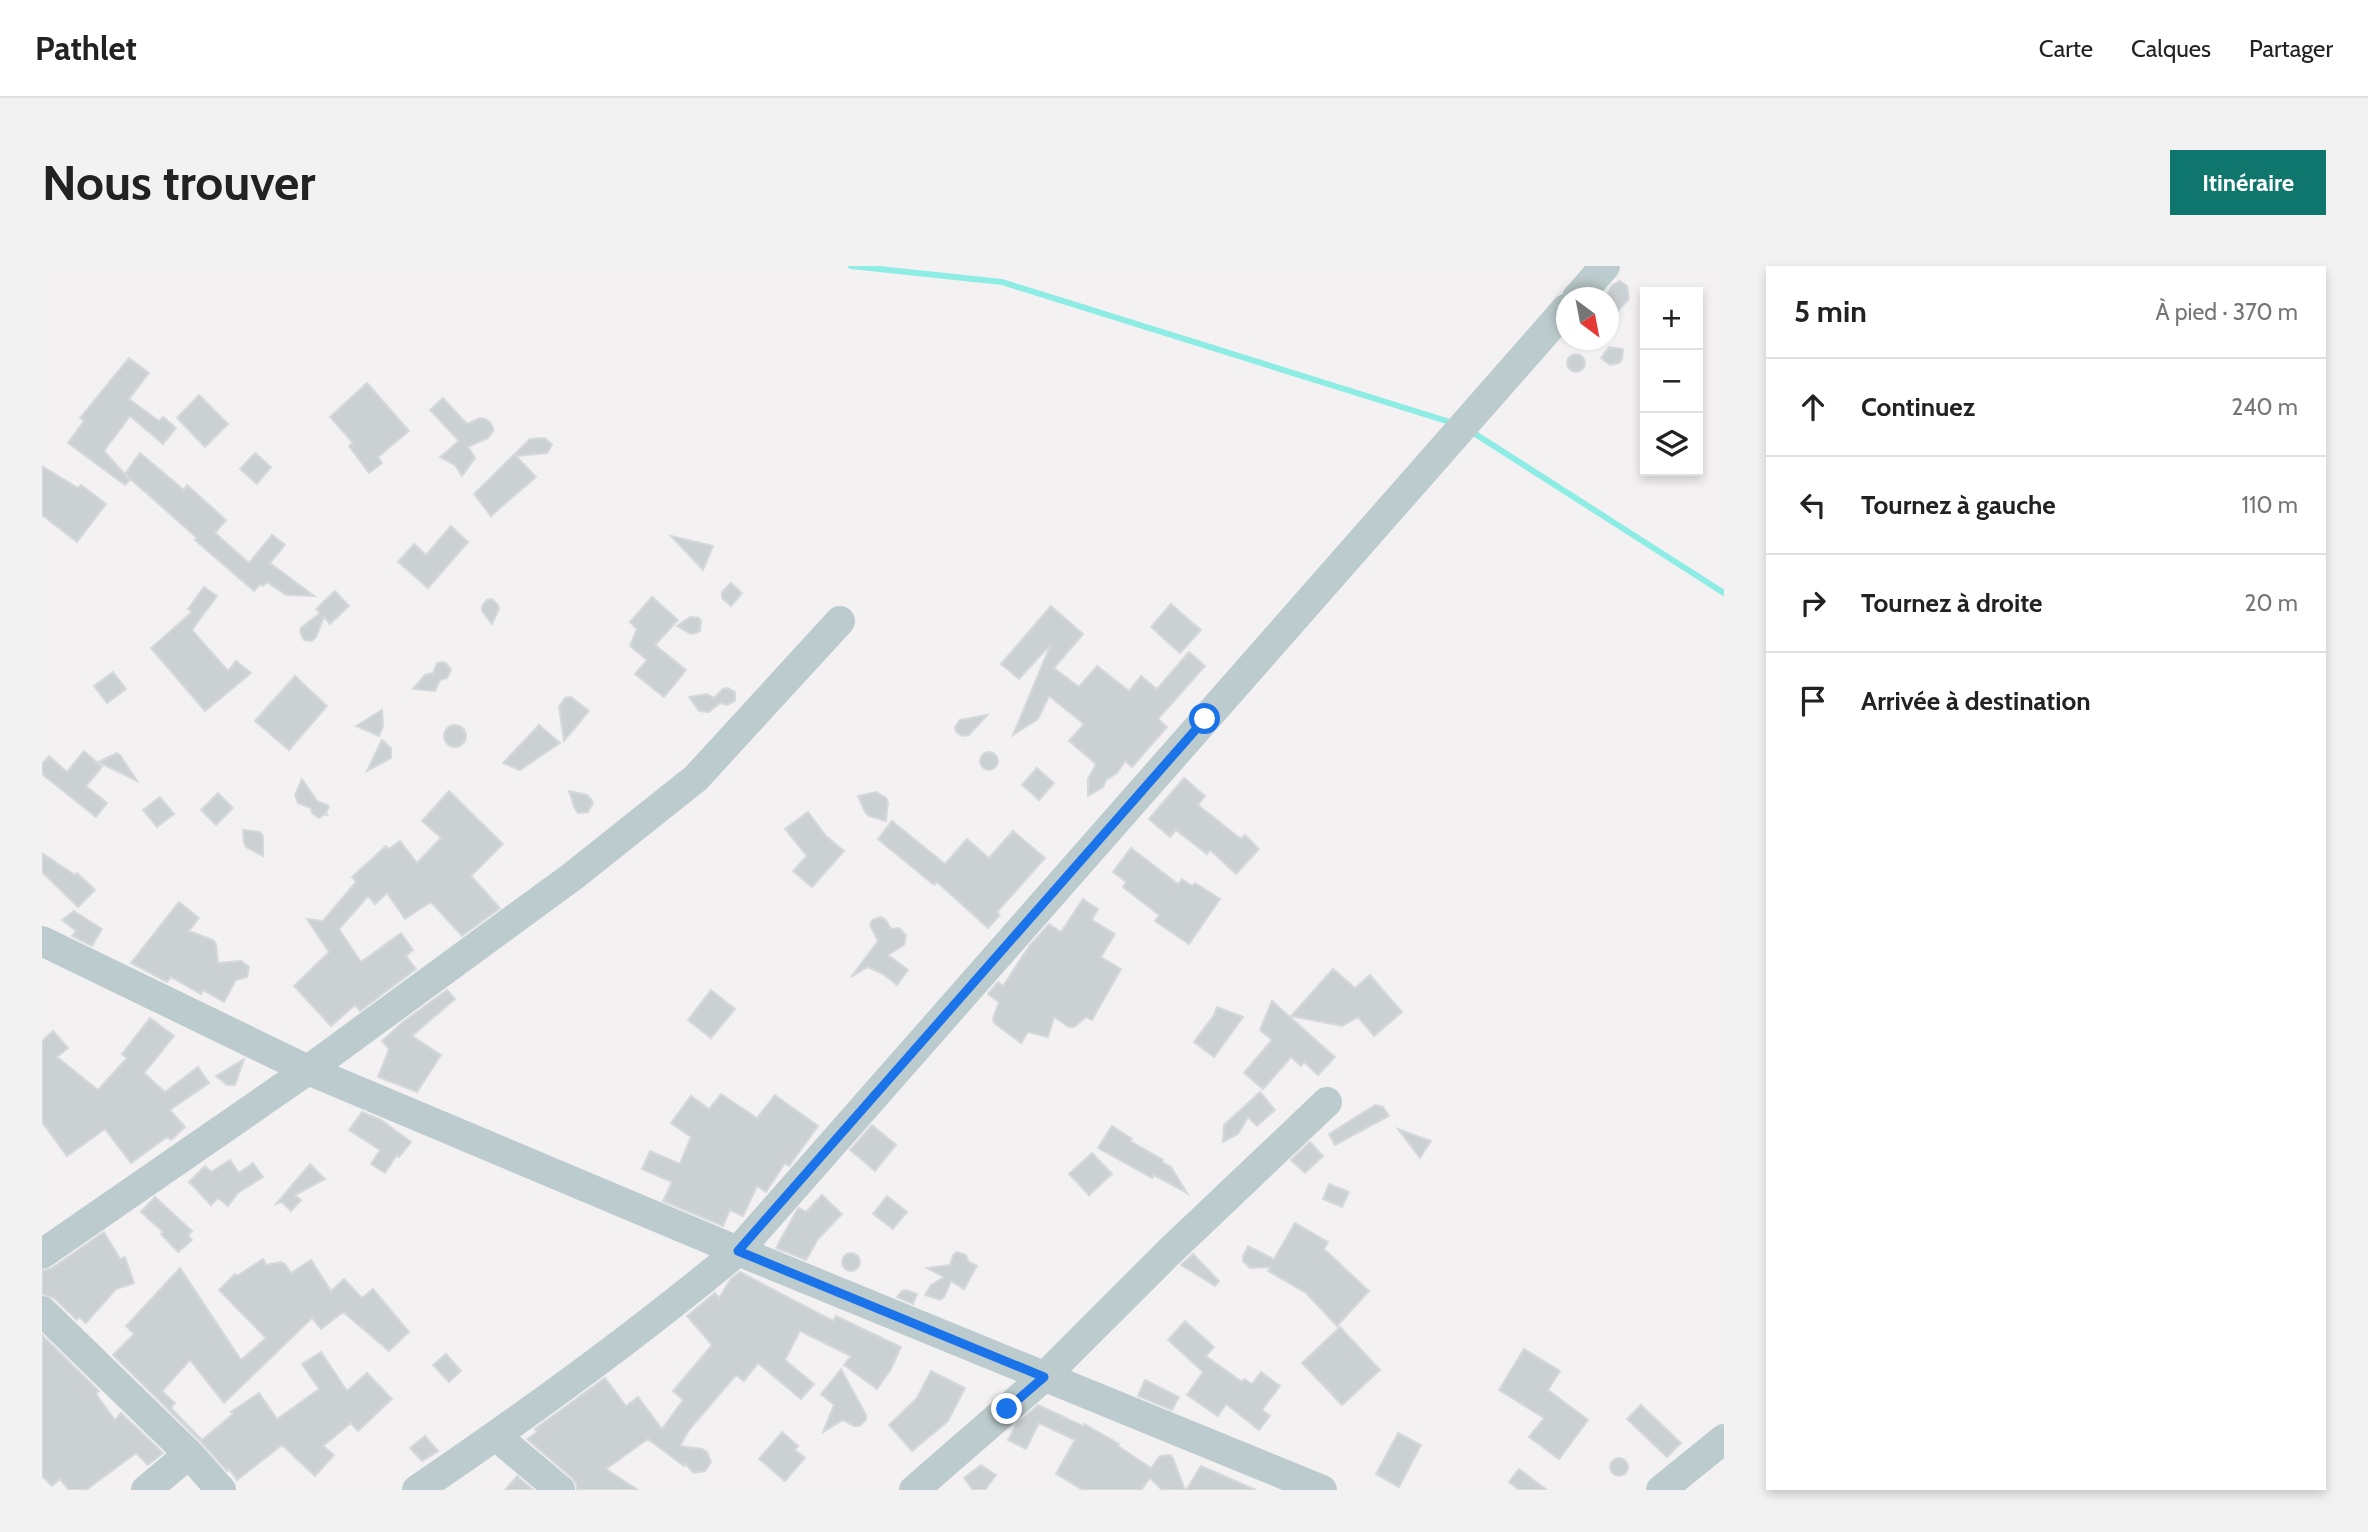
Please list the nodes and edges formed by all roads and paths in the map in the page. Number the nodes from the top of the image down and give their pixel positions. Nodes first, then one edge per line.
1 (1605, 266) edge
2 (1587, 287) edge
3 (1556, 320) edge
4 (840, 621) dead end
5 (42, 941) edge
6 (308, 1070) junction
7 (1327, 1102) dead end
8 (738, 1251) junction
9 (42, 1254) edge
10 (42, 1311) edge
11 (1044, 1377) junction
12 (496, 1436) junction
13 (1724, 1439) edge
14 (189, 1454) junction
15 (146, 1490) edge
16 (221, 1490) edge
17 (417, 1490) edge
18 (560, 1490) edge
19 (914, 1490) edge
20 (1322, 1490) edge
21 (1661, 1490) edge

1 - 2 street
3 - 8 street
4 - 6 street
5 - 6 street
6 - 8 street
6 - 9 street
7 - 11 street
8 - 11 street
8 - 12 street
10 - 14 street
11 - 19 street
11 - 20 street
12 - 17 street
12 - 18 street
13 - 21 street
14 - 15 street
14 - 16 street

